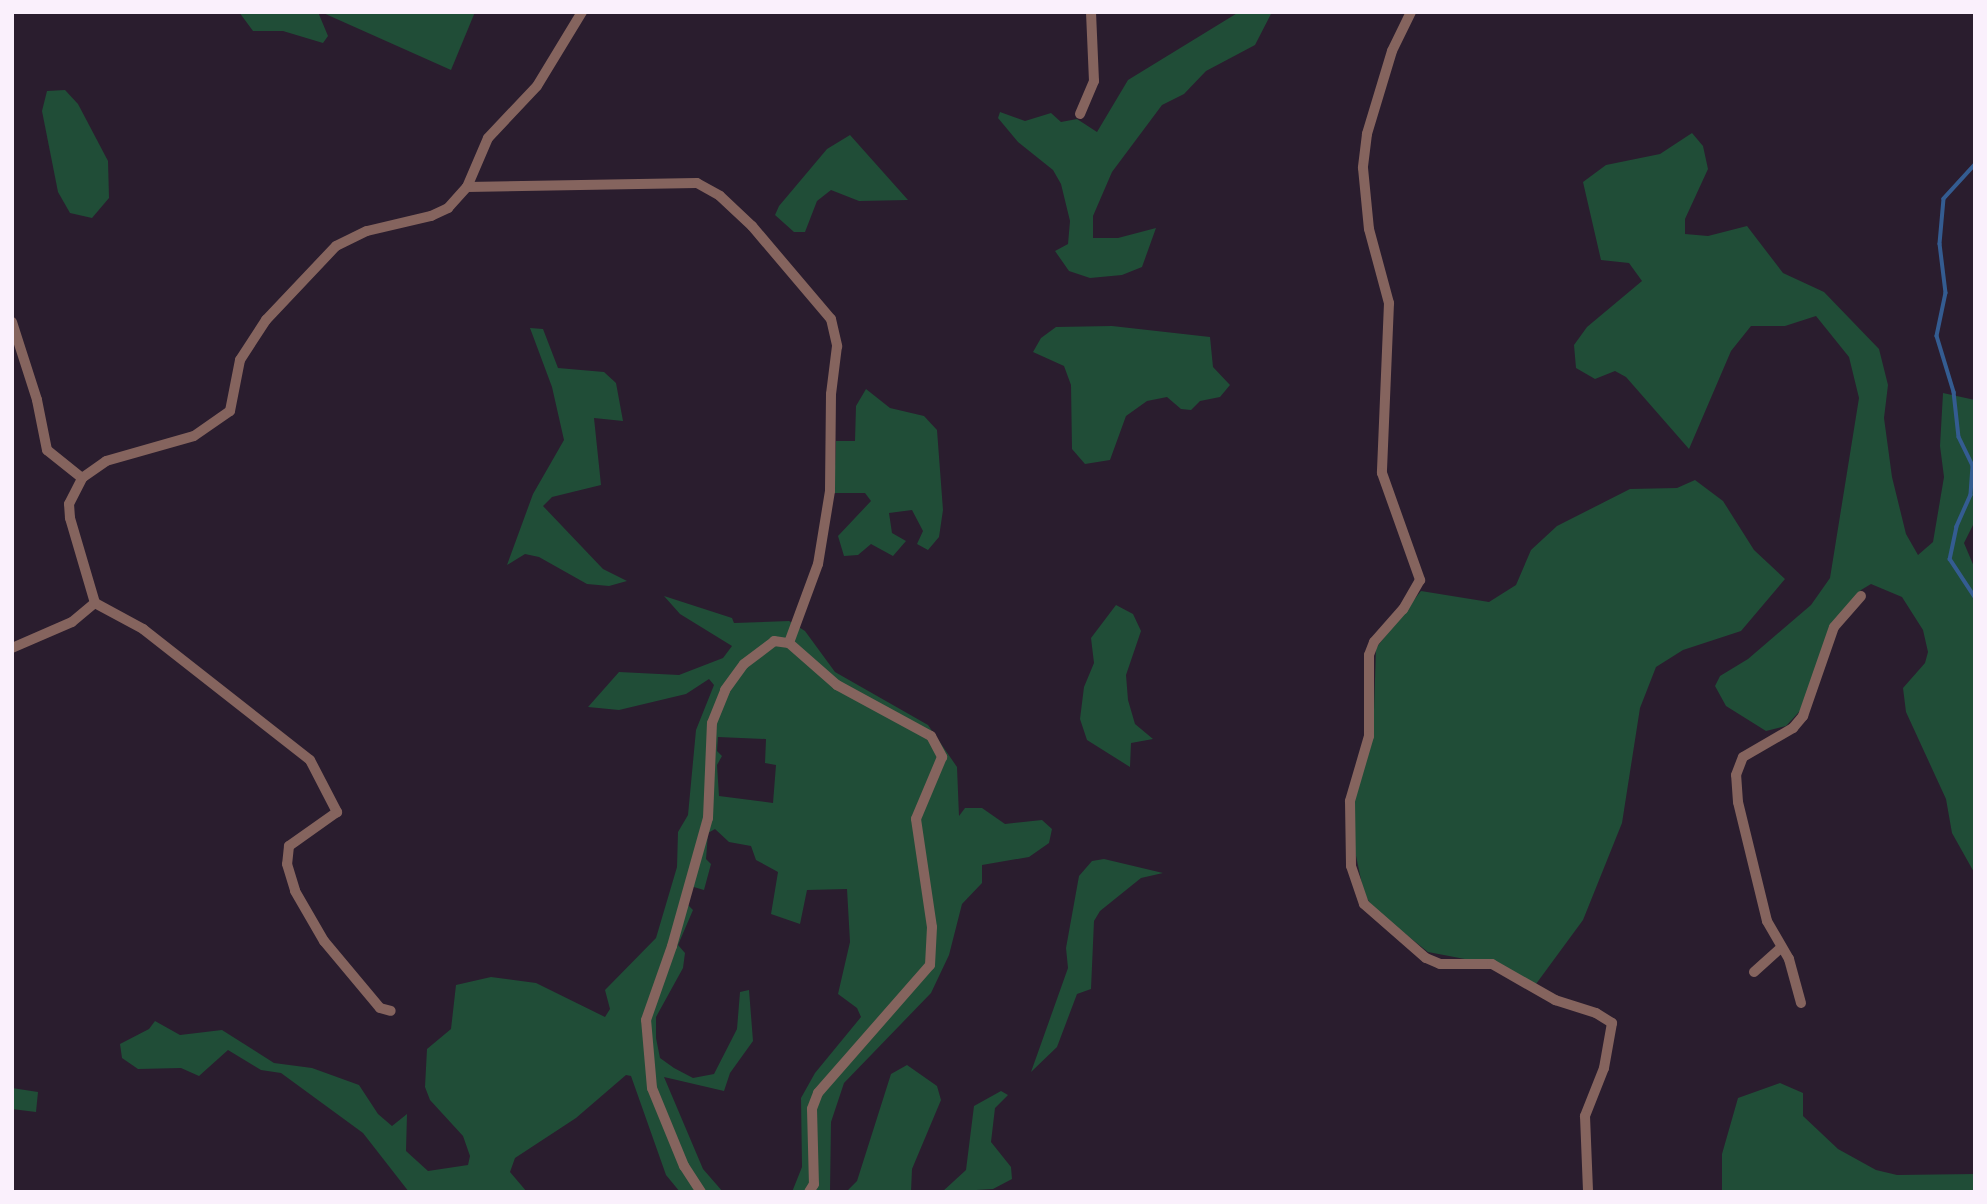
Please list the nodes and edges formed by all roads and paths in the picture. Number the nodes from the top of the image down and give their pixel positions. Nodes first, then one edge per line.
1 (582, 12) edge
2 (1091, 12) edge
3 (1411, 12) edge
4 (1080, 114) dead end
5 (467, 187) junction
6 (12, 322) edge
7 (82, 478) junction
8 (1861, 597) dead end
9 (95, 603) junction
10 (789, 643) junction
11 (12, 648) edge
12 (1781, 948) junction
13 (1754, 972) dead end
14 (1801, 1003) dead end
15 (391, 1011) dead end
16 (701, 1192) edge
17 (809, 1192) edge
18 (1588, 1192) edge

1 - 5 street
2 - 4 street
3 - 18 street
5 - 7 street
5 - 10 street
6 - 7 street
7 - 9 street
8 - 12 street
9 - 11 street
9 - 15 street
10 - 16 street
10 - 17 street
12 - 13 street
12 - 14 street

